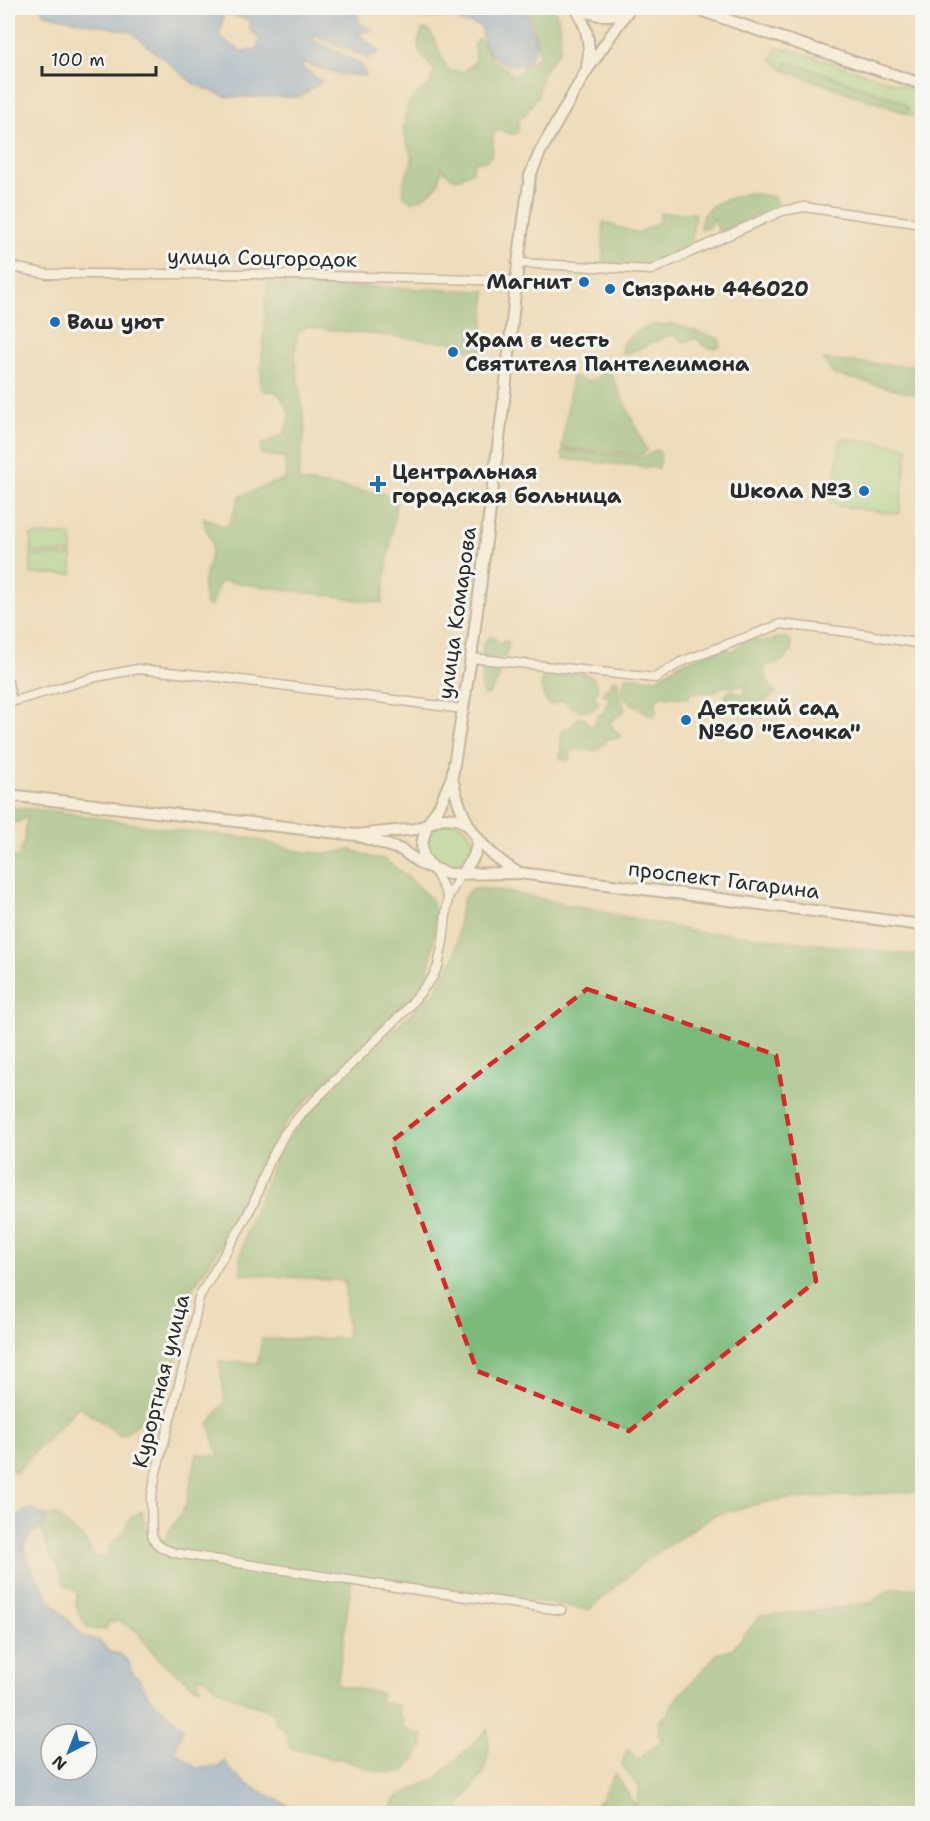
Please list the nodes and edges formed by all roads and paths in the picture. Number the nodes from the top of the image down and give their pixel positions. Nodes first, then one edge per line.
1 (577, 8) edge
2 (694, 8) edge
3 (632, 9) edge
4 (585, 73) junction
5 (922, 84) edge
6 (922, 224) edge
7 (518, 263) junction
8 (8, 266) edge
9 (516, 281) junction
10 (922, 644) edge
11 (471, 658) junction
12 (8, 682) edge
13 (10, 702) edge
14 (463, 709) junction
15 (452, 777) junction
16 (8, 795) edge
17 (427, 825) junction
18 (467, 825) junction
19 (356, 835) junction
20 (477, 840) junction
21 (435, 871) junction
22 (520, 873) junction
23 (461, 874) junction
24 (448, 897) junction
25 (922, 926) edge
26 (561, 1610) dead end

1 - 3 main road
1 - 4 main road
2 - 5 main road
3 - 4 main road, улица Комарова
4 - 7 main road, улица Комарова
6 - 7 street
7 - 9 main road, улица Комарова
8 - 9 street, улица Соцгородок
9 - 11 main road, улица Комарова
10 - 11 street
11 - 14 main road, улица Комарова
12 - 13 street
13 - 14 street
14 - 15 main road, улица Комарова
15 - 17 main road
15 - 18 main road
16 - 19 main road
17 - 18 main road
17 - 19 main road
17 - 21 main road
18 - 20 main road
19 - 21 main road
20 - 22 main road, проспект Гагарина
20 - 23 main road
21 - 23 main road
21 - 24 street
22 - 23 main road, проспект Гагарина
22 - 25 main road, проспект Гагарина
23 - 24 street, Курортная улица
24 - 26 street, Курортная улица

